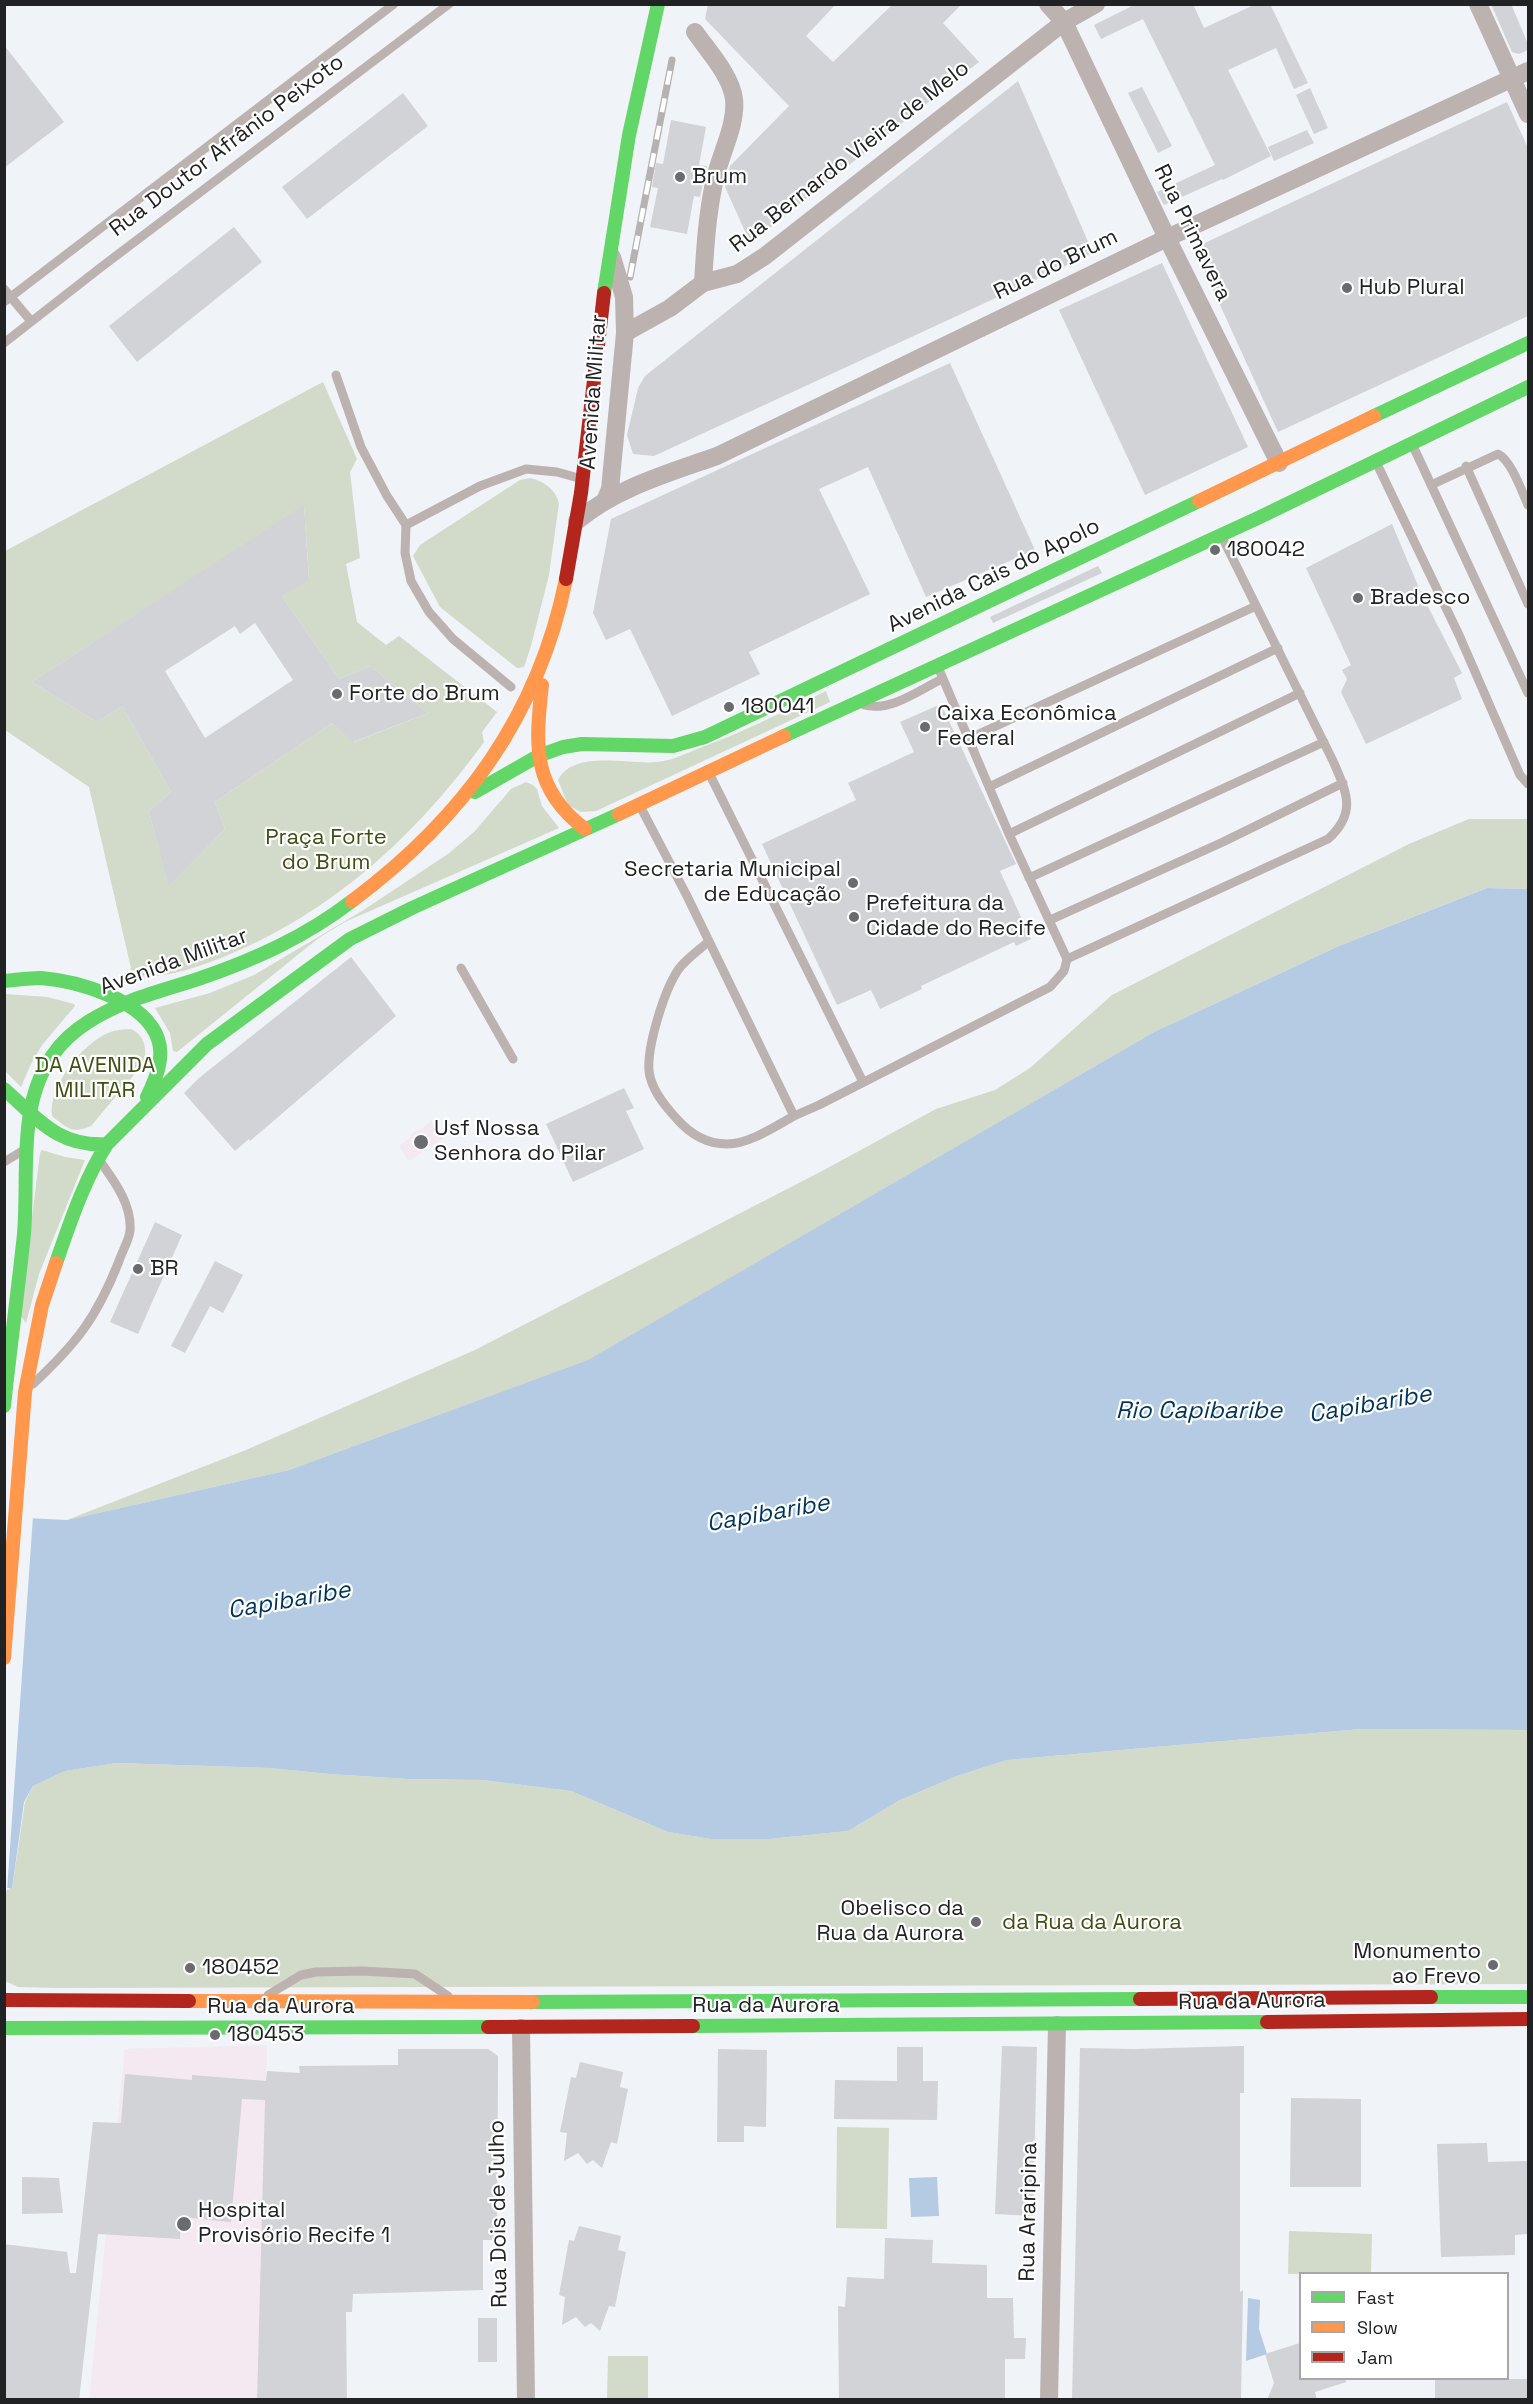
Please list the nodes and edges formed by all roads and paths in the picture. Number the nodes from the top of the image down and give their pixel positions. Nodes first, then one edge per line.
1 (394, 4) edge
2 (449, 4) edge
3 (658, 4) edge
4 (1048, 4) edge
5 (1096, 4) edge
6 (1478, 4) edge
7 (1064, 22) junction
8 (694, 32) dead end
9 (1520, 75) edge
10 (1528, 114) edge
11 (1167, 238) junction
12 (611, 252) junction
13 (703, 283) junction
14 (4, 289) edge
15 (8, 300) edge
16 (31, 321) junction
17 (625, 333) junction
18 (4, 343) edge
19 (1528, 343) edge
20 (336, 375) dead end
21 (1528, 387) edge
22 (1412, 444) junction
23 (1376, 461) junction
24 (1279, 463) junction
25 (1466, 466) junction
26 (584, 479) junction
27 (1431, 484) junction
28 (605, 501) junction
29 (1528, 505) edge
30 (578, 521) junction
31 (406, 525) junction
32 (1221, 536) junction
33 (1528, 604) edge
34 (1256, 606) junction
35 (1278, 648) junction
36 (546, 657) junction
37 (940, 672) junction
38 (511, 687) dead end
39 (1300, 693) junction
40 (1528, 693) edge
41 (968, 739) junction
42 (1324, 742) junction
43 (538, 756) junction
44 (709, 773) junction
45 (1527, 780) edge
46 (1343, 783) junction
47 (989, 787) junction
48 (467, 796) junction
49 (640, 806) junction
50 (585, 829) junction
51 (1009, 834) junction
52 (1029, 878) junction
53 (1050, 920) junction
54 (708, 942) junction
55 (1067, 958) junction
56 (461, 968) dead end
57 (4, 981) edge
58 (122, 1002) junction
59 (513, 1059) dead end
60 (864, 1082) junction
61 (4, 1089) edge
62 (142, 1108) junction
63 (30, 1112) junction
64 (794, 1116) junction
65 (107, 1144) junction
66 (29, 1147) junction
67 (98, 1158) junction
68 (4, 1162) edge
69 (8, 1334) edge
70 (25, 1392) junction
71 (4, 1406) edge
72 (4, 1658) edge
73 (1528, 1997) edge
74 (4, 2000) edge
75 (262, 2000) junction
76 (458, 2002) junction
77 (1528, 2019) edge
78 (1057, 2025) junction
79 (4, 2028) edge
80 (521, 2028) junction
81 (526, 2400) edge
82 (1049, 2400) edge

1 - 15 lane, Rua Doutor Afrânio Peixoto
2 - 16 lane, Rua Doutor Afrânio Peixoto
3 - 12 main road, Avenida Militar
4 - 7 street, Rua Primavera
5 - 7 street, Rua Bernardo Vieira de Melo
6 - 9 street
7 - 11 street, Rua Primavera
7 - 13 street, Rua Bernardo Vieira de Melo
8 - 13 street
9 - 10 street
9 - 11 street, Rua do Brum
11 - 24 street, Rua Primavera
11 - 28 street, Rua do Brum
12 - 17 street, Avenida Militar
12 - 26 main road, Avenida Militar
13 - 17 street, Rua Bernardo Vieira de Melo
14 - 15 lane
15 - 16 lane
16 - 18 lane, Rua Doutor Afrânio Peixoto
17 - 28 street, Avenida Militar
19 - 24 main road, Avenida Cais do Apolo
20 - 31 lane
21 - 22 main road
22 - 23 main road
22 - 27 lane
23 - 32 main road
23 - 45 lane
24 - 43 main road, Avenida Cais do Apolo
25 - 27 lane
25 - 29 lane
25 - 33 lane
26 - 30 main road, Avenida Militar
26 - 31 lane
27 - 40 lane
28 - 30 street, Avenida Militar
30 - 36 main road, Avenida Militar
31 - 38 lane
32 - 34 lane
32 - 37 main road
34 - 35 lane
34 - 41 lane
35 - 39 lane
35 - 47 lane
36 - 43 main road, Avenida Militar
36 - 48 main road, Avenida Militar
37 - 41 lane
37 - 44 main road
39 - 42 lane
39 - 51 lane
41 - 47 lane
42 - 46 lane
42 - 52 lane
43 - 48 main road, Avenida Cais do Apolo
43 - 50 main road, Avenida Militar
44 - 49 main road
44 - 60 lane
46 - 53 lane
46 - 55 lane
47 - 51 lane
48 - 58 main road, Avenida Militar
49 - 50 main road
49 - 54 lane
50 - 62 main road
51 - 52 lane
52 - 53 lane
53 - 55 lane
54 - 64 lane
54 - 64 lane
55 - 60 lane
56 - 59 lane
57 - 58 main road
58 - 62 main road
58 - 63 main road, Avenida Militar
60 - 64 lane
61 - 63 main road
62 - 65 main road
63 - 65 main road
63 - 66 main road, Avenida Militar
65 - 67 main road
66 - 68 lane
66 - 69 main road, Avenida Militar
67 - 70 main road
67 - 70 lane
69 - 71 main road, Avenida Militar
70 - 72 main road
73 - 76 main road, Rua da Aurora
74 - 75 main road, Rua da Aurora
75 - 76 main road, Rua da Aurora
75 - 76 lane
77 - 78 main road, Rua da Aurora
78 - 80 main road, Rua da Aurora
78 - 82 street, Rua Araripina
79 - 80 main road, Rua da Aurora
80 - 81 street, Rua Dois de Julho

